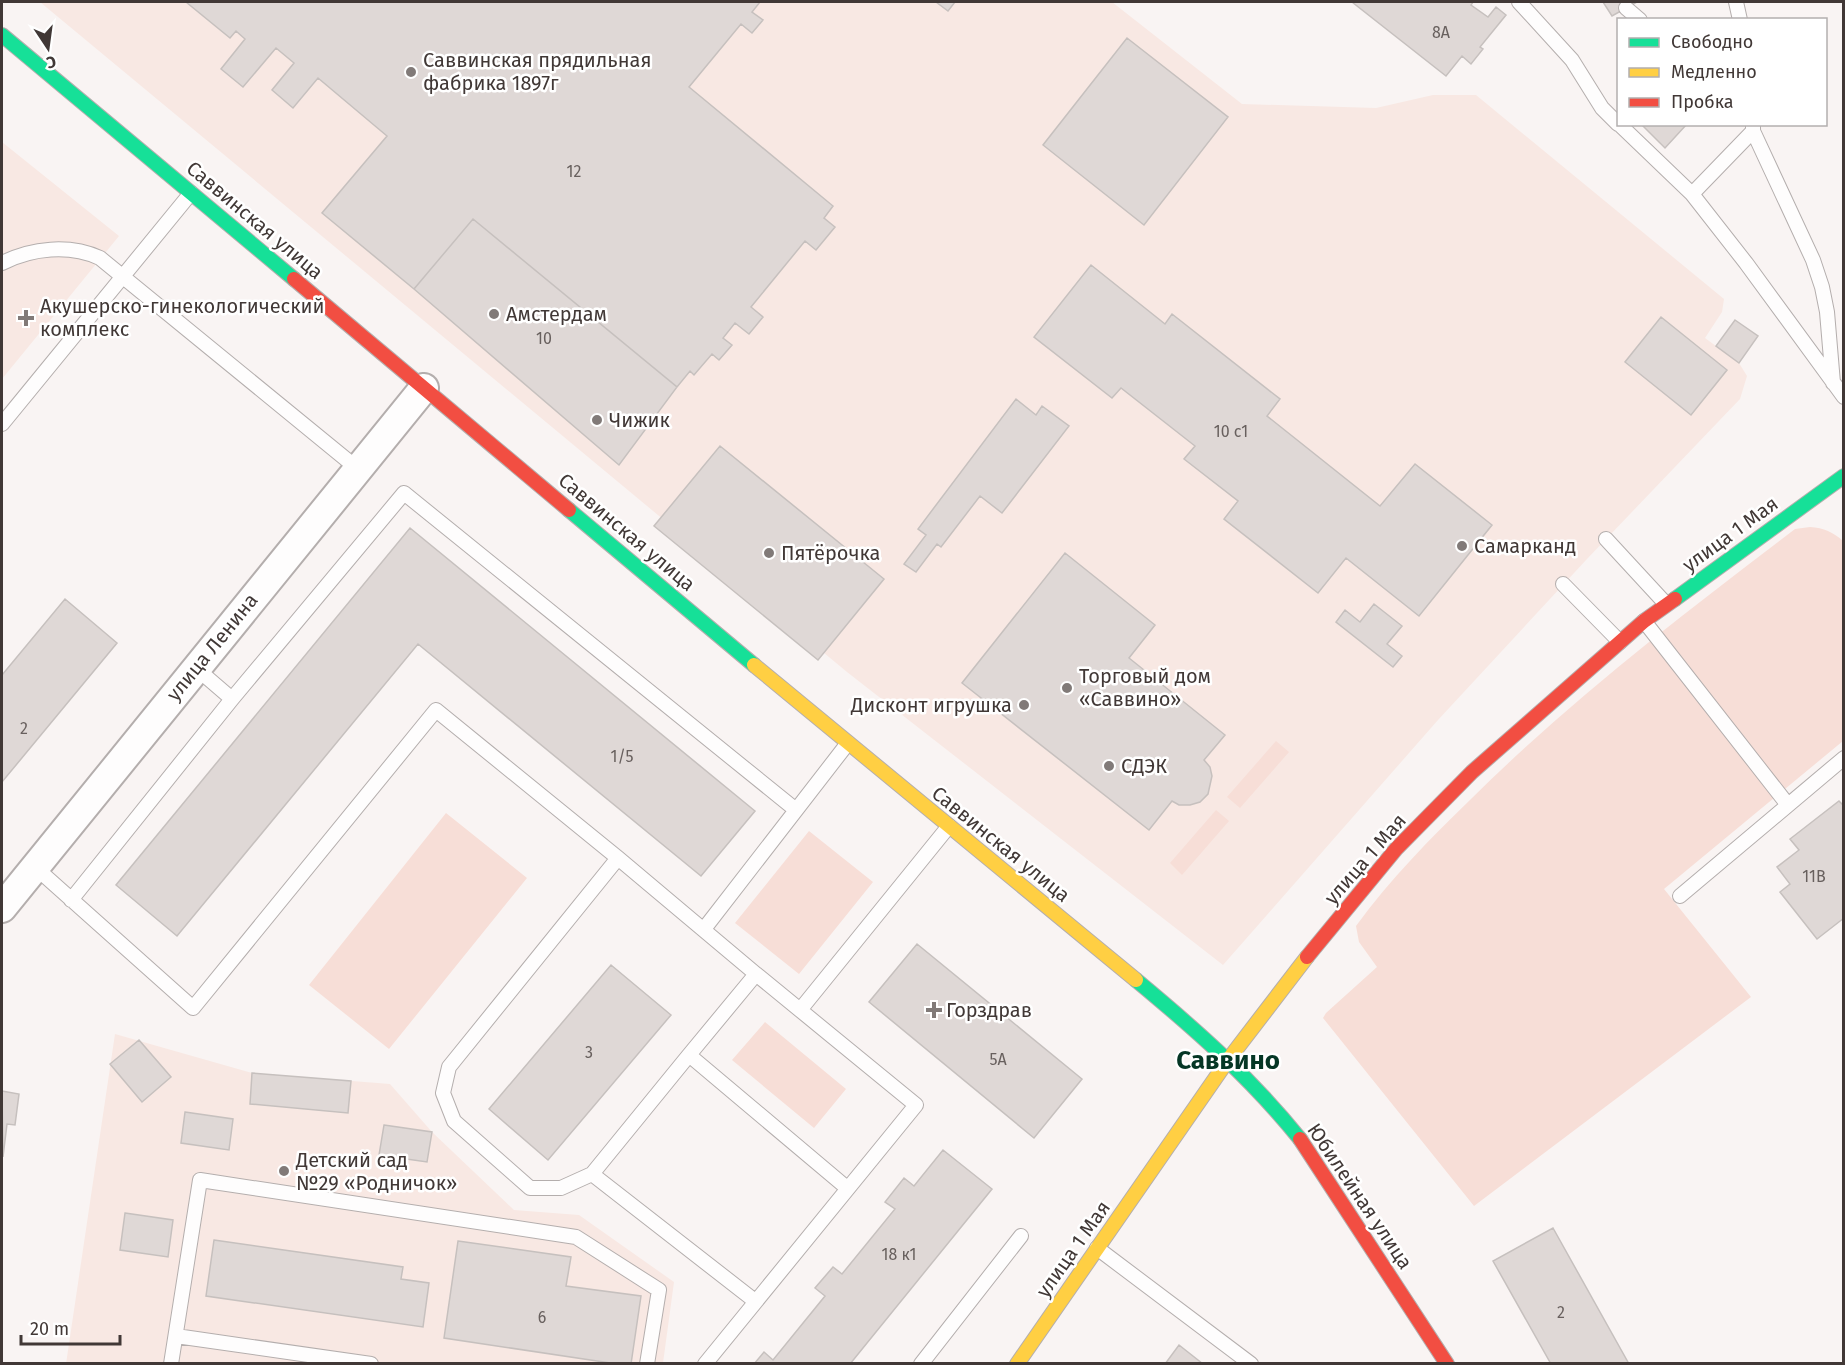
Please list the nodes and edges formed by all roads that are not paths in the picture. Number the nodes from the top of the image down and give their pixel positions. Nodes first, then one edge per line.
1 (1519, 2) edge
2 (1736, 2) edge
3 (1626, 8) dead end
4 (1638, 18) edge
5 (1740, 18) edge
6 (2, 34) edge
7 (1617, 122) edge
8 (1621, 126) edge
9 (1753, 128) edge
10 (191, 193) junction
11 (1692, 194) junction
12 (2, 263) edge
13 (123, 277) junction
14 (1833, 383) junction
15 (424, 388) junction
16 (1844, 397) edge
17 (2, 424) edge
18 (358, 469) junction
19 (1844, 476) edge
20 (1606, 539) dead end
21 (1563, 584) dead end
22 (1666, 604) junction
23 (1644, 621) junction
24 (1620, 642) junction
25 (196, 668) junction
26 (232, 699) junction
27 (848, 743) junction
28 (1844, 758) edge
29 (1788, 805) junction
30 (796, 810) junction
31 (949, 826) junction
32 (618, 858) junction
33 (34, 867) junction
34 (1680, 896) dead end
35 (71, 900) junction
36 (2, 908) edge
37 (704, 929) junction
38 (756, 974) junction
39 (800, 1010) junction
40 (689, 1055) junction
41 (1228, 1060) junction
42 (592, 1174) junction
43 (847, 1188) junction
44 (1021, 1236) dead end
45 (1097, 1248) junction
46 (755, 1301) junction
47 (176, 1336) junction
48 (171, 1364) edge
49 (371, 1364) edge
50 (648, 1364) edge
51 (705, 1364) edge
52 (921, 1364) edge
53 (1017, 1364) edge
54 (1251, 1364) edge
55 (1447, 1364) edge

1 - 7 lane
2 - 5 lane
3 - 4 lane
6 - 10 main road, Саввинская улица
8 - 11 lane
9 - 11 lane
9 - 14 lane
10 - 13 lane
10 - 15 main road, Саввинская улица
11 - 14 lane
12 - 13 lane
13 - 17 lane
13 - 18 lane
14 - 16 lane
15 - 18 street, улица Ленина
15 - 27 main road, Саввинская улица
18 - 25 street, улица Ленина
19 - 22 main road, улица 1 Мая
20 - 22 lane
21 - 24 lane
22 - 23 main road, улица 1 Мая
23 - 24 main road, улица 1 Мая
23 - 29 lane
24 - 41 main road, улица 1 Мая
25 - 26 lane
25 - 33 street, улица Ленина
26 - 30 lane
26 - 35 lane
27 - 30 lane
27 - 31 main road, Саввинская улица
28 - 29 lane
29 - 34 lane
30 - 37 lane
31 - 39 lane
31 - 41 main road, Саввинская улица
32 - 35 lane
32 - 37 lane
32 - 42 lane
33 - 35 lane
33 - 36 street, улица Ленина
37 - 38 lane
38 - 39 lane
38 - 40 lane
39 - 43 lane
40 - 42 lane
40 - 43 lane
41 - 45 main road, улица 1 Мая
41 - 55 main road, Юбилейная улица
42 - 46 lane
43 - 46 lane
44 - 52 lane
45 - 53 main road, улица 1 Мая
45 - 54 lane
46 - 51 lane
47 - 48 lane
47 - 49 lane
47 - 50 lane

